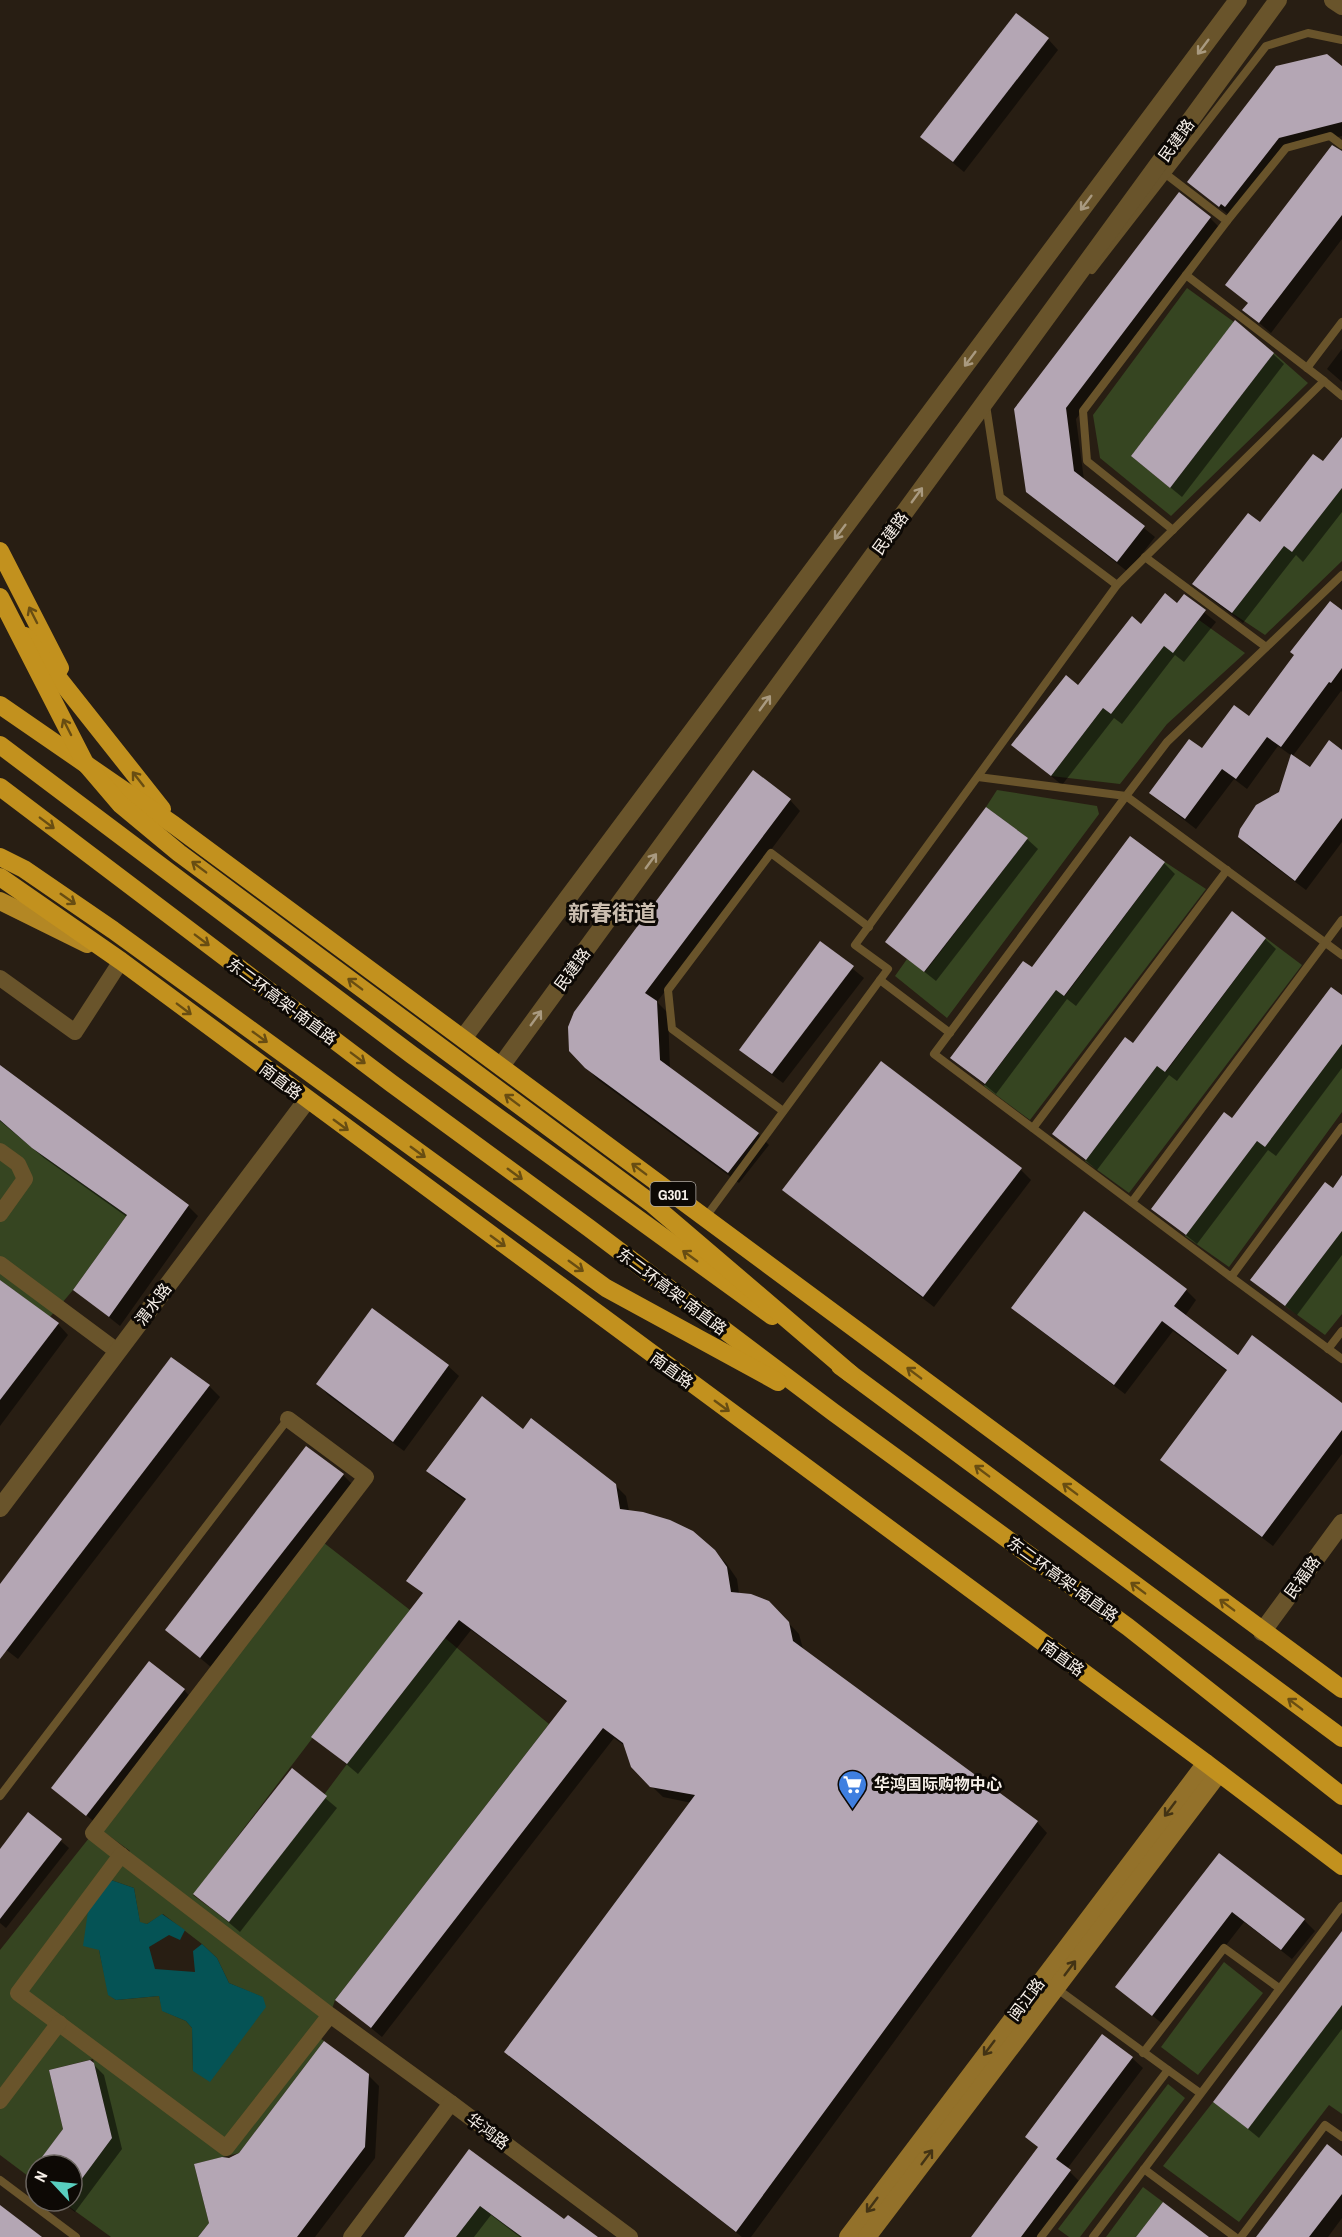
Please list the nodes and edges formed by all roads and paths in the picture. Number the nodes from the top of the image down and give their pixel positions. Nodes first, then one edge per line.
1 (1238, 0) edge
2 (1278, 0) edge
3 (1334, 0) edge
4 (1342, 6) edge
5 (1342, 40) edge
6 (1342, 145) edge
7 (1167, 175) junction
8 (1227, 221) junction
9 (1186, 274) junction
10 (1342, 322) edge
11 (1307, 368) junction
12 (1324, 381) junction
13 (1342, 396) edge
14 (1173, 530) junction
15 (0, 551) edge
16 (1145, 557) junction
17 (1342, 575) edge
18 (1117, 585) junction
19 (0, 597) edge
20 (0, 604) edge
21 (1266, 647) junction
22 (0, 705) edge
23 (79, 705) junction
24 (0, 746) edge
25 (978, 777) junction
26 (0, 788) edge
27 (1126, 796) junction
28 (174, 825) junction
29 (0, 857) edge
30 (1227, 870) junction
31 (0, 877) edge
32 (0, 901) edge
33 (1342, 920) edge
34 (869, 927) junction
35 (1325, 943) junction
36 (1342, 955) edge
37 (121, 961) junction
38 (0, 978) edge
39 (880, 980) junction
40 (950, 1033) junction
41 (464, 1037) junction
42 (501, 1066) junction
43 (307, 1100) junction
44 (783, 1111) junction
45 (1342, 1127) edge
46 (1033, 1128) junction
47 (0, 1151) edge
48 (1132, 1202) junction
49 (0, 1214) edge
50 (705, 1218) junction
51 (0, 1264) edge
52 (1231, 1277) junction
53 (1342, 1331) edge
54 (1329, 1349) junction
55 (117, 1351) junction
56 (1342, 1359) edge
57 (851, 1374) junction
58 (833, 1412) junction
59 (288, 1419) joint
60 (0, 1508) edge
61 (1342, 1523) edge
62 (1263, 1632) junction
63 (1342, 1689) edge
64 (1342, 1738) edge
65 (1212, 1768) junction
66 (0, 1796) edge
67 (1342, 1796) edge
68 (121, 1855) junction
69 (1335, 1856) edge
70 (1342, 1866) edge
71 (1342, 1906) edge
72 (1048, 1983) junction
73 (1279, 1988) junction
74 (330, 2014) junction
75 (59, 2023) junction
76 (1143, 2052) junction
77 (1167, 2070) junction
78 (1200, 2093) junction
79 (0, 2101) edge
80 (451, 2103) junction
81 (1342, 2138) edge
82 (1144, 2169) junction
83 (0, 2180) edge
84 (360, 2234) edge
85 (76, 2237) edge
86 (630, 2237) edge
87 (848, 2237) edge
88 (867, 2237) edge
89 (1042, 2237) edge
90 (1093, 2237) edge
91 (1235, 2237) edge
92 (1241, 2237) edge

1 -> 41 street, 民建路
42 -> 2 street, 民建路
3 - 4 street
5 - 7 lane
6 - 8 lane
7 - 8 lane
7 - 18 lane
8 - 9 lane
9 - 11 lane
9 - 14 lane
10 - 11 lane
11 - 12 lane
12 - 13 lane
12 - 14 lane
14 - 16 lane
23 -> 15 highway
16 - 18 lane
16 - 21 lane
17 - 21 lane
18 - 25 lane
57 -> 19 highway, bridge
20 - 23 highway
21 - 27 lane
22 - 28 highway, G301
28 -> 23 highway
57 -> 24 highway, bridge
25 - 27 lane
25 - 34 lane
26 -> 58 highway, 东二环高架-南直路
27 - 30 lane
27 - 40 lane
28 - 41 highway, G301
29 -> 58 highway
30 - 35 lane
30 - 46 lane
31 - 37 highway, 南直路
32 - 37 main road
33 - 35 lane
34 - 39 lane
34 - 44 lane
35 - 36 lane
35 - 48 lane
37 - 38 street
37 -> 43 highway, 南直路
39 - 40 lane
39 - 44 lane
40 - 46 lane
41 - 42 highway, G301
50 -> 42 highway, G301
43 - 55 street, 渭水路
43 -> 65 highway, 南直路
44 - 50 lane
45 - 52 lane
46 - 48 lane
47 - 49 street
48 - 52 lane
62 -> 50 highway, G301
51 - 55 street
52 - 54 lane
53 - 54 lane
54 - 56 lane
55 - 60 street, 渭水路
64 -> 57 highway
58 - 67 highway, 东二环高架-南直路
59 - 66 lane
59 - 68 street
61 - 62 street, 民福路
62 - 63 highway, G301
65 - 69 highway, 南直路
65 - 72 main road, 闽江路
68 - 74 street
68 - 75 street
69 - 70 highway, 南直路
71 - 73 lane
72 - 76 lane
72 -> 87 main road, 闽江路
88 -> 72 main road, 闽江路
73 - 76 lane
73 - 78 lane
74 - 75 street
74 - 80 street
75 - 79 street
76 - 77 lane
77 - 78 lane
77 - 89 lane
78 - 82 lane
80 - 84 street, 华鸿路
80 - 86 street, 华鸿路
81 - 92 lane
82 - 90 lane
82 - 91 lane
83 - 85 lane

